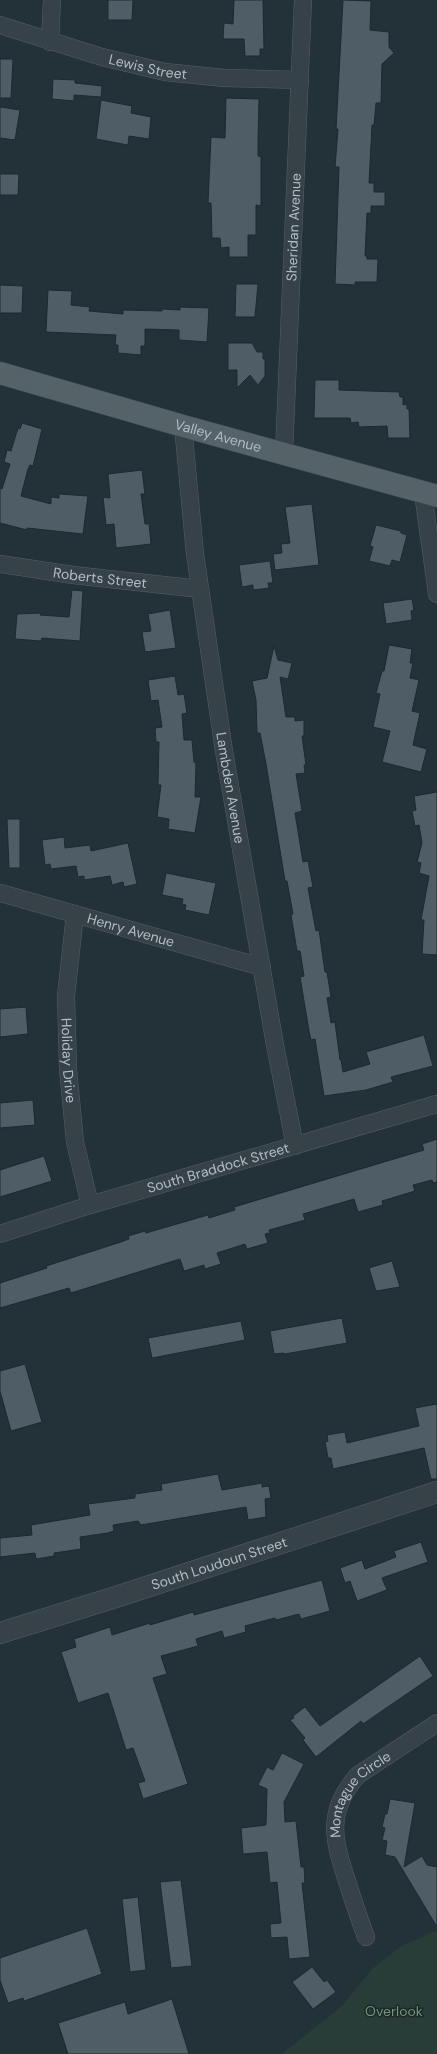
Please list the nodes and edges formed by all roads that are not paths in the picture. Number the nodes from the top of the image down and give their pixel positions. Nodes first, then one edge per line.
1 (52, 0) edge
2 (303, 0) edge
3 (0, 24) edge
4 (50, 42) junction
5 (300, 80) junction
6 (0, 373) edge
7 (183, 426) junction
8 (284, 454) junction
9 (430, 495) edge
10 (0, 564) edge
11 (200, 589) junction
12 (437, 594) edge
13 (0, 893) edge
14 (75, 914) junction
15 (262, 967) junction
16 (437, 1104) edge
17 (295, 1146) junction
18 (90, 1205) junction
19 (0, 1234) edge
20 (437, 1492) edge
21 (0, 1632) edge
22 (437, 1723) edge
23 (366, 1937) dead end

1 - 4 street
2 - 5 street, Sheridan Avenue
3 - 4 street, Lewis Street
4 - 5 street, Lewis Street
5 - 8 street, Sheridan Avenue
6 - 7 main road, Valley Avenue
7 - 8 main road, Valley Avenue
7 - 11 street, Lambden Avenue
8 - 9 main road, Valley Avenue
9 - 12 street
10 - 11 street, Roberts Street
11 - 15 street, Lambden Avenue
13 - 14 street, Henry Avenue
14 - 15 street, Henry Avenue
14 - 18 street, Holiday Drive
15 - 17 street, Lambden Avenue
16 - 17 street, South Braddock Street
17 - 18 street, South Braddock Street
18 - 19 street, South Braddock Street
20 - 21 street, South Loudoun Street
22 - 23 street, Montague Circle

